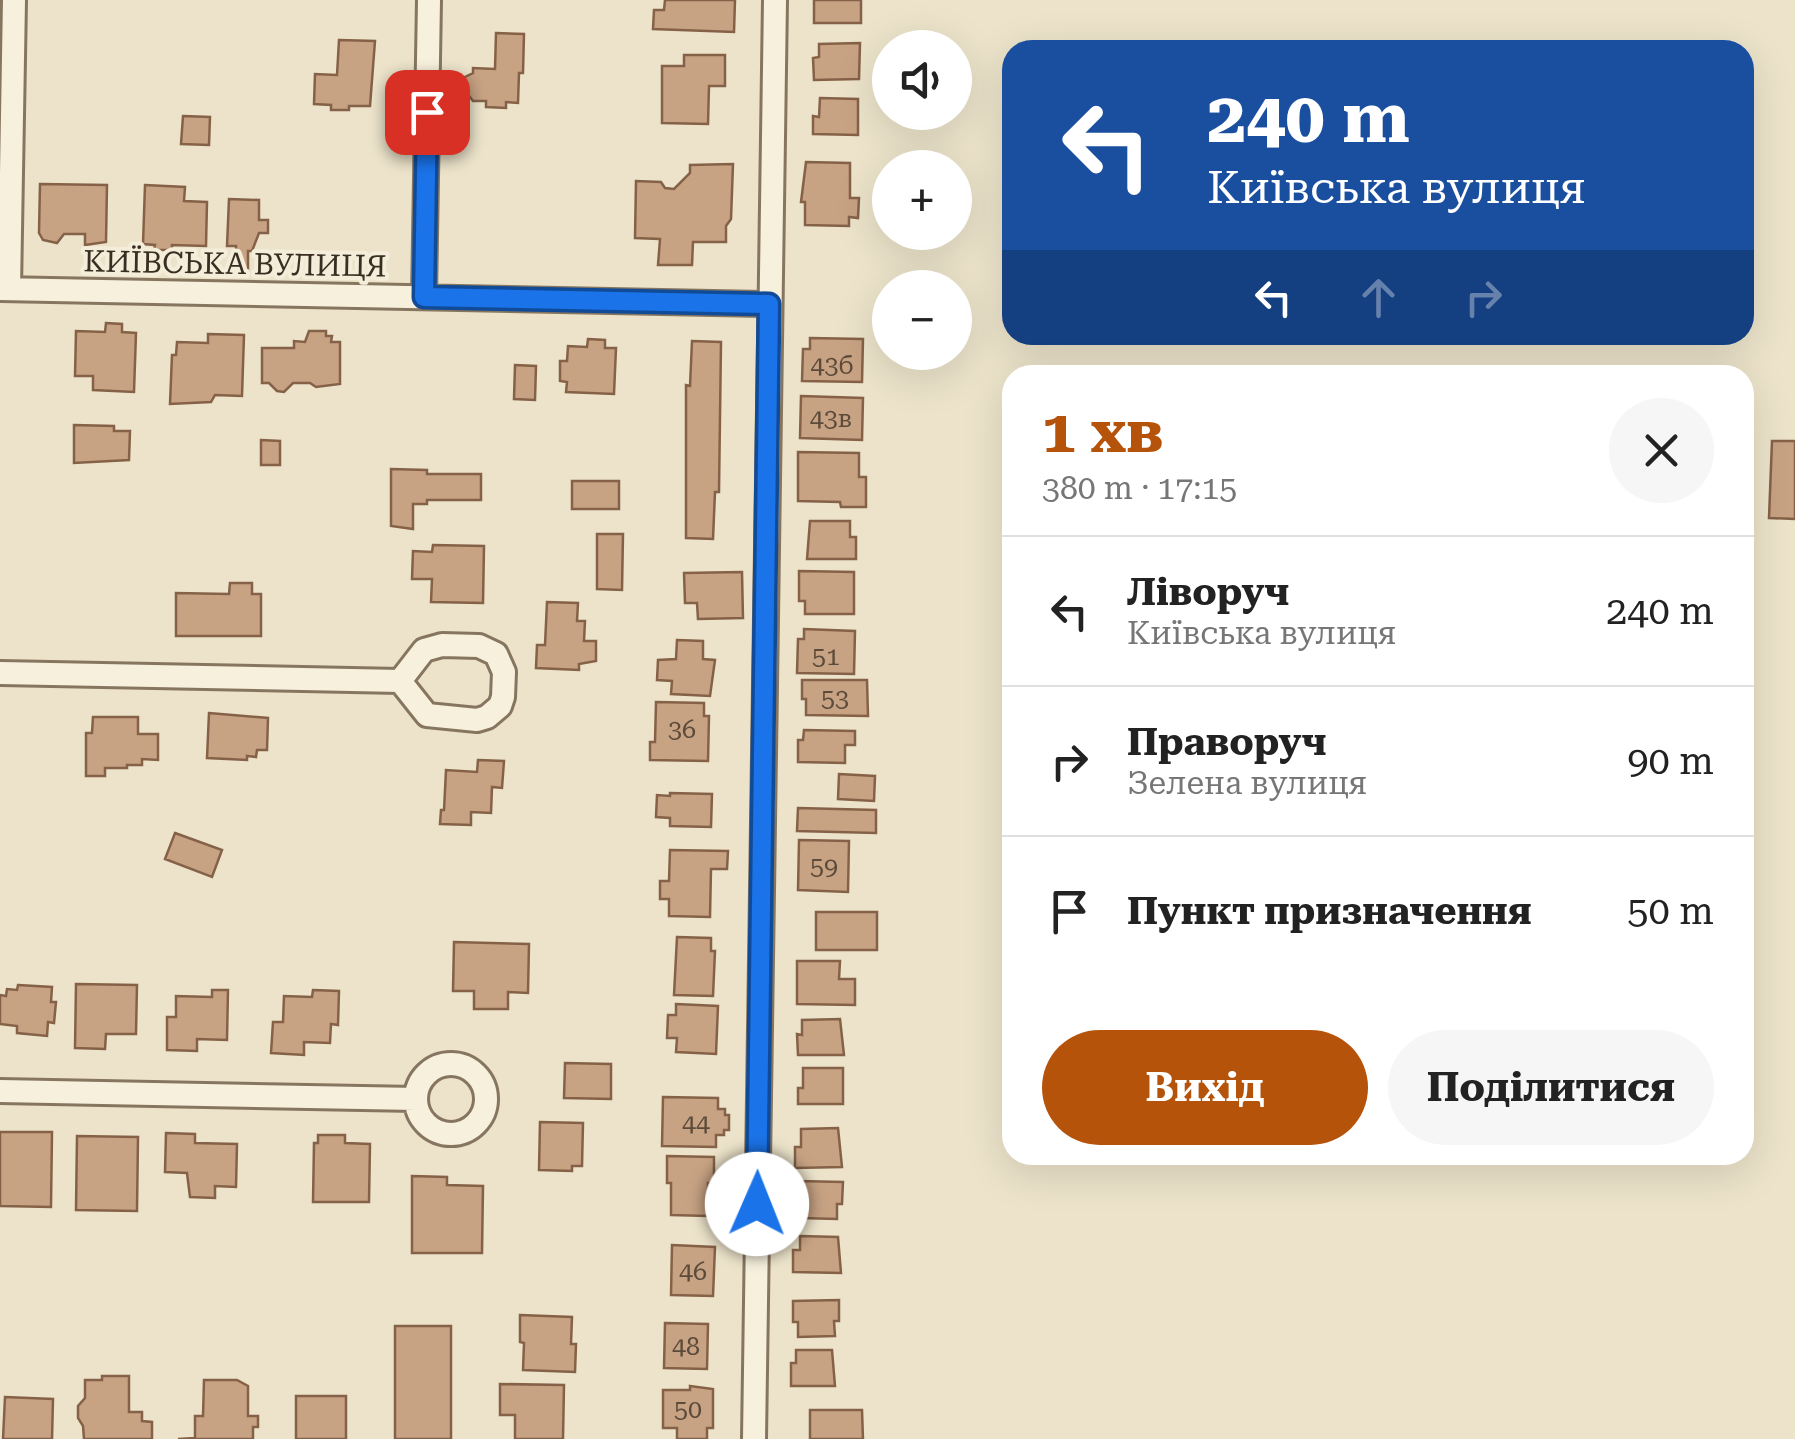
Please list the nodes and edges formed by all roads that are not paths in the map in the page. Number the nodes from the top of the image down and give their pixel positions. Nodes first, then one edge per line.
1 (14, 0) edge
2 (429, 0) edge
3 (775, 0) edge
4 (5, 289) edge
5 (424, 297) junction
6 (769, 304) junction
7 (0, 673) edge
8 (400, 681) junction
9 (0, 1090) edge
10 (416, 1098) dead end
11 (754, 1439) edge

1 - 4 street
2 - 5 street
3 - 6 street
4 - 5 street, КИЇВСЬКА ВУЛИЦЯ
5 - 6 street, КИЇВСЬКА ВУЛИЦЯ
6 - 11 street
7 - 8 street
8 - 8 street
9 - 10 street

